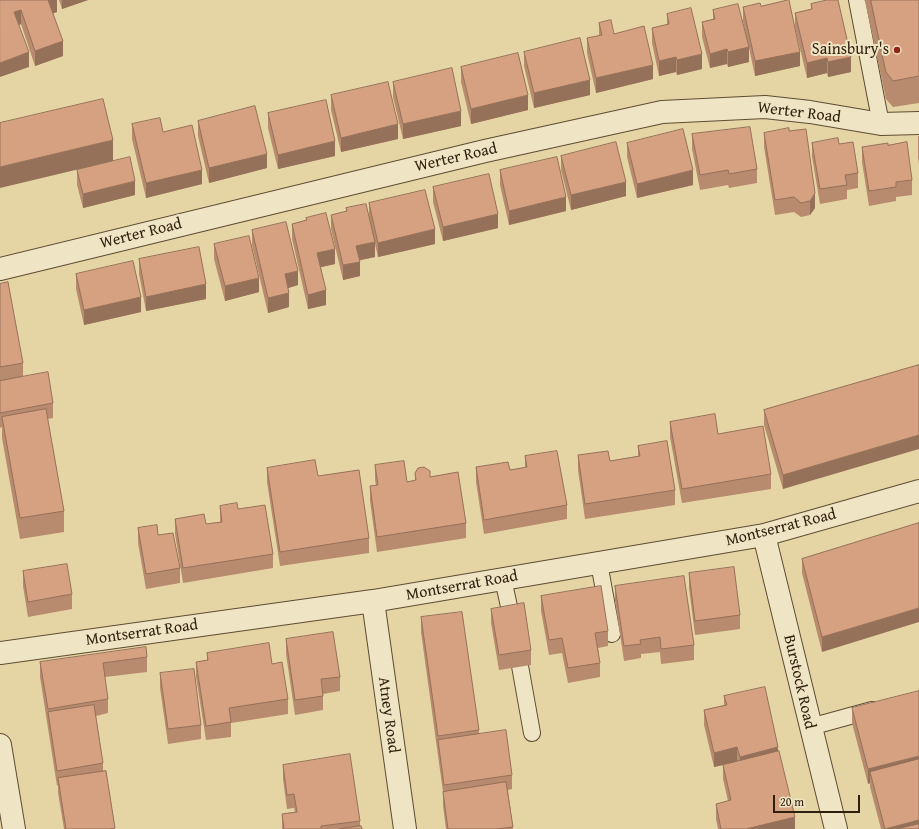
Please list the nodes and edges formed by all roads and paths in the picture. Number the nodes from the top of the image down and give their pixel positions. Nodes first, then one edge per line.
1 (856, 0) edge
2 (919, 123) edge
3 (881, 124) junction
4 (0, 269) edge
5 (919, 491) edge
6 (764, 535) junction
7 (599, 563) junction
8 (503, 579) junction
9 (373, 601) junction
10 (512, 620) edge
11 (612, 634) dead end
12 (0, 653) edge
13 (520, 666) edge
14 (889, 706) edge
15 (810, 727) junction
16 (532, 732) dead end
17 (0, 745) edge
18 (14, 829) edge
19 (405, 829) edge
20 (836, 829) edge

1 - 3 lane
2 - 3 street, Werter Road
3 - 4 street, Werter Road
5 - 6 street, Montserrat Road
6 - 7 street, Montserrat Road
6 - 15 street, Burstock Road
7 - 8 street, Montserrat Road
7 - 11 lane
8 - 9 street, Montserrat Road
8 - 10 lane
9 - 12 street, Montserrat Road
9 - 19 street, Atney Road
13 - 16 lane
14 - 15 lane
15 - 20 street, Burstock Road
17 - 18 street

